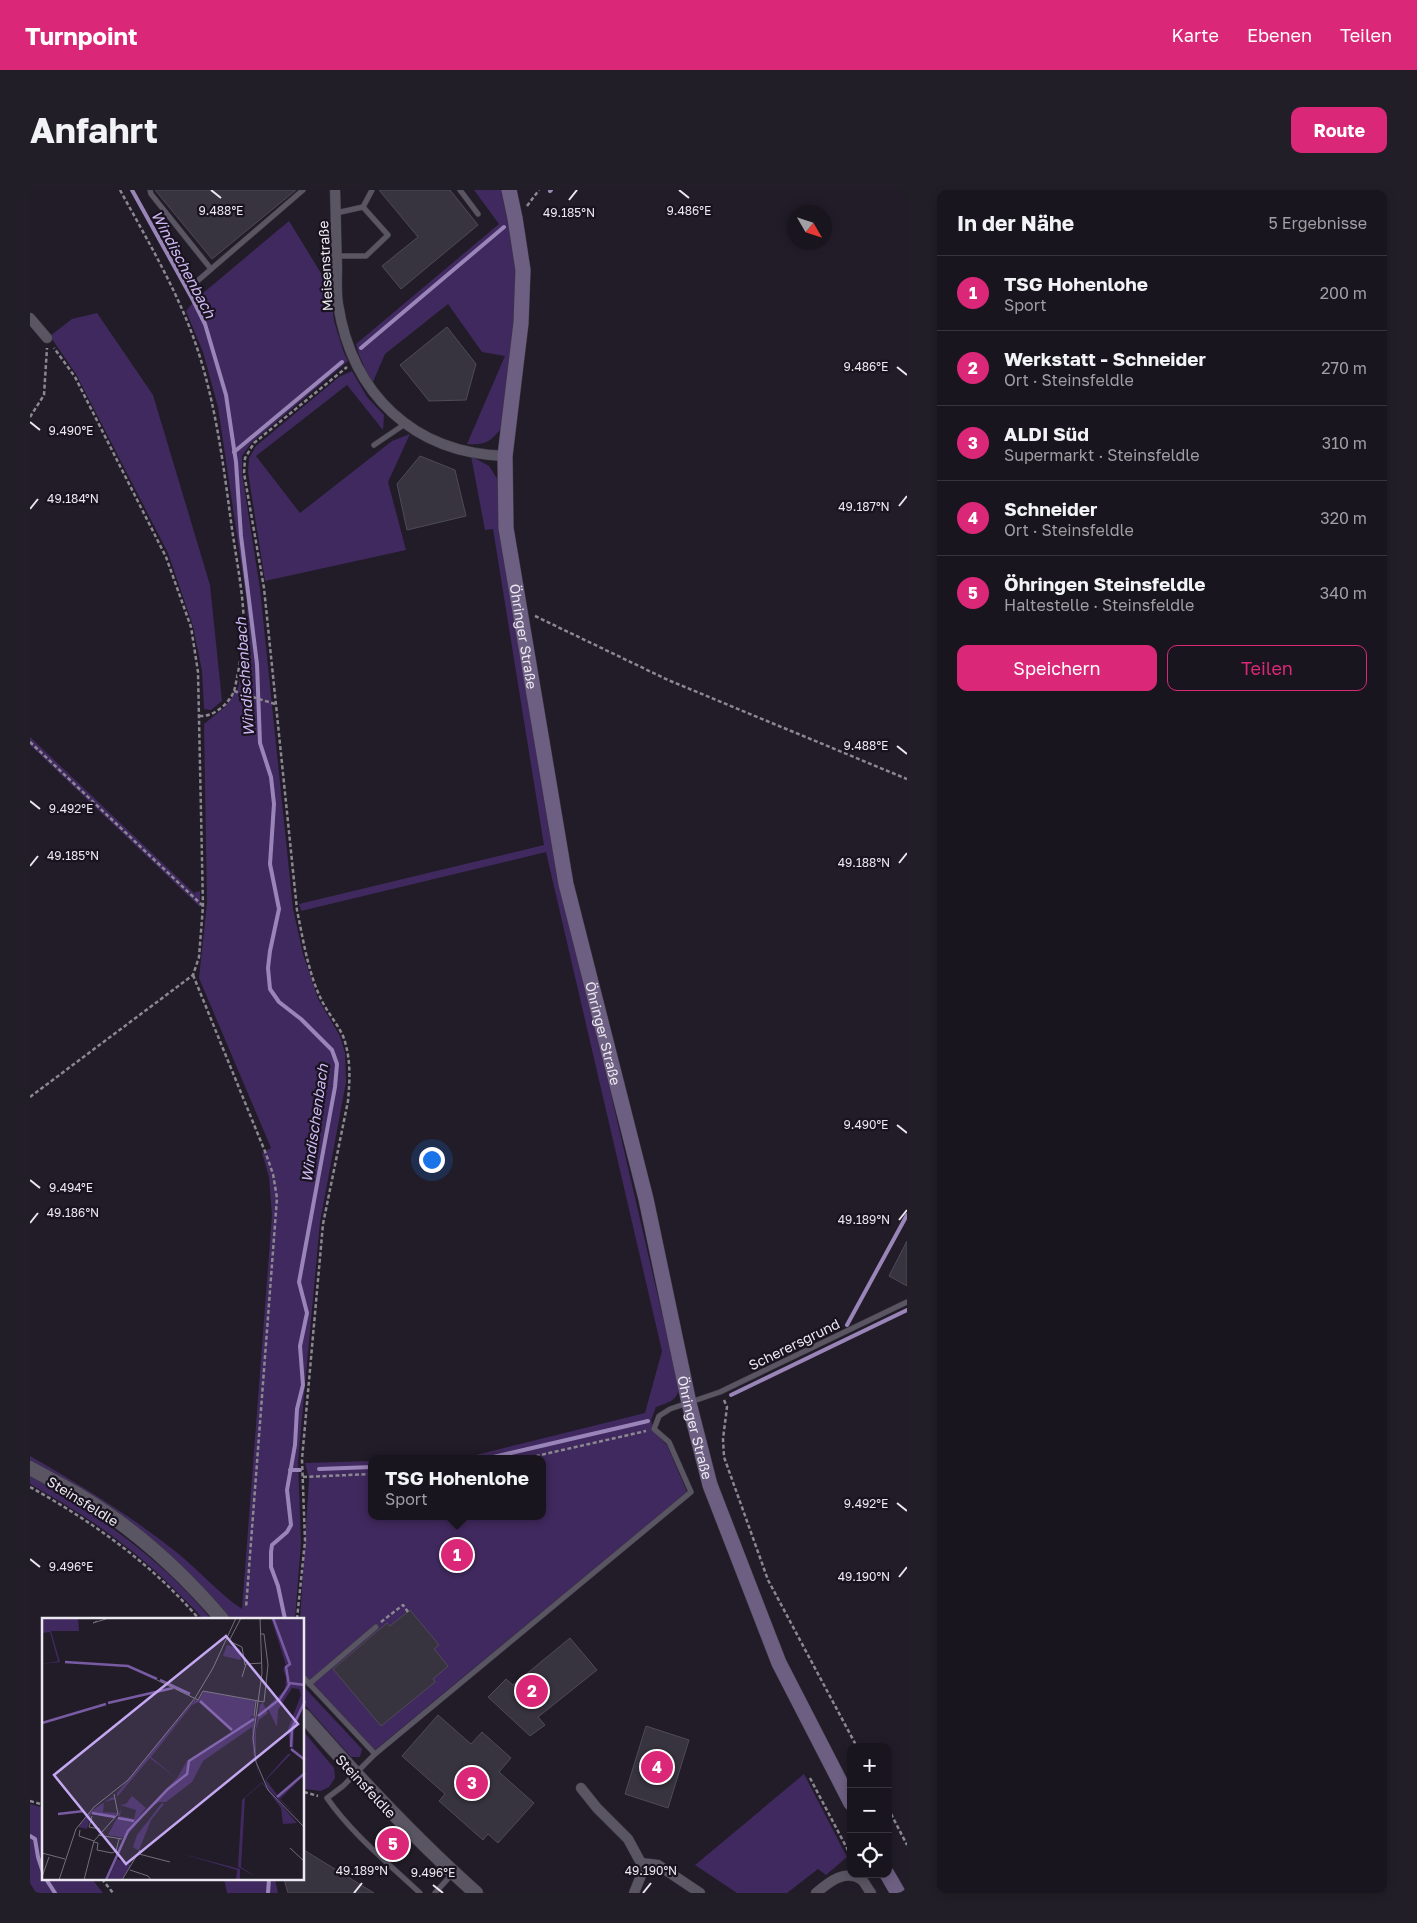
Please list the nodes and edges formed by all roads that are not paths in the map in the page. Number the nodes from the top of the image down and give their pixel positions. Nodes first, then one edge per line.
1 (150, 190) edge
2 (303, 190) edge
3 (335, 190) edge
4 (372, 190) edge
5 (460, 190) edge
6 (509, 190) edge
7 (362, 207) junction
8 (336, 213) junction
9 (478, 214) dead end
10 (336, 256) junction
11 (211, 269) junction
12 (195, 283) dead end
13 (30, 318) edge
14 (47, 338) road end
15 (405, 424) junction
16 (374, 445) dead end
17 (505, 456) junction
18 (907, 1302) edge
19 (689, 1403) junction
20 (30, 1468) edge
21 (221, 1618) edge
22 (376, 1626) road end
23 (305, 1679) edge
24 (309, 1684) junction
25 (305, 1717) edge
26 (375, 1754) junction
27 (354, 1774) junction
28 (581, 1788) dead end
29 (847, 1795) edge
30 (641, 1863) junction
31 (453, 1873) junction
32 (889, 1878) edge
33 (420, 1893) edge
34 (435, 1893) edge
35 (476, 1893) edge
36 (634, 1893) edge
37 (700, 1893) edge
38 (816, 1893) edge
39 (871, 1893) edge
40 (898, 1893) edge

1 - 11 lane
2 - 11 lane
3 - 8 street, Meisenstraße
4 - 7 lane
5 - 9 lane
6 - 17 main road, Öhringer Straße
7 - 8 lane
7 - 10 lane
8 - 10 street, Meisenstraße
10 - 15 street, Meisenstraße
11 - 12 lane
13 - 14 street
15 - 16 lane
15 - 17 street, Meisenstraße
17 - 19 main road, Öhringer Straße
18 - 19 lane, Scherersgrund
19 - 26 lane, Scherersgrund
19 - 29 main road, Öhringer Straße
20 - 21 street, Steinsfeldle
22 - 24 lane
23 - 24 lane
24 - 26 lane
25 - 27 street, Steinsfeldle
26 - 27 lane
27 - 31 street, Steinsfeldle
27 - 33 lane
28 - 30 street
30 - 36 street
30 - 37 street
31 - 34 lane
31 - 35 street, Steinsfeldle
32 - 40 main road
38 - 39 street

